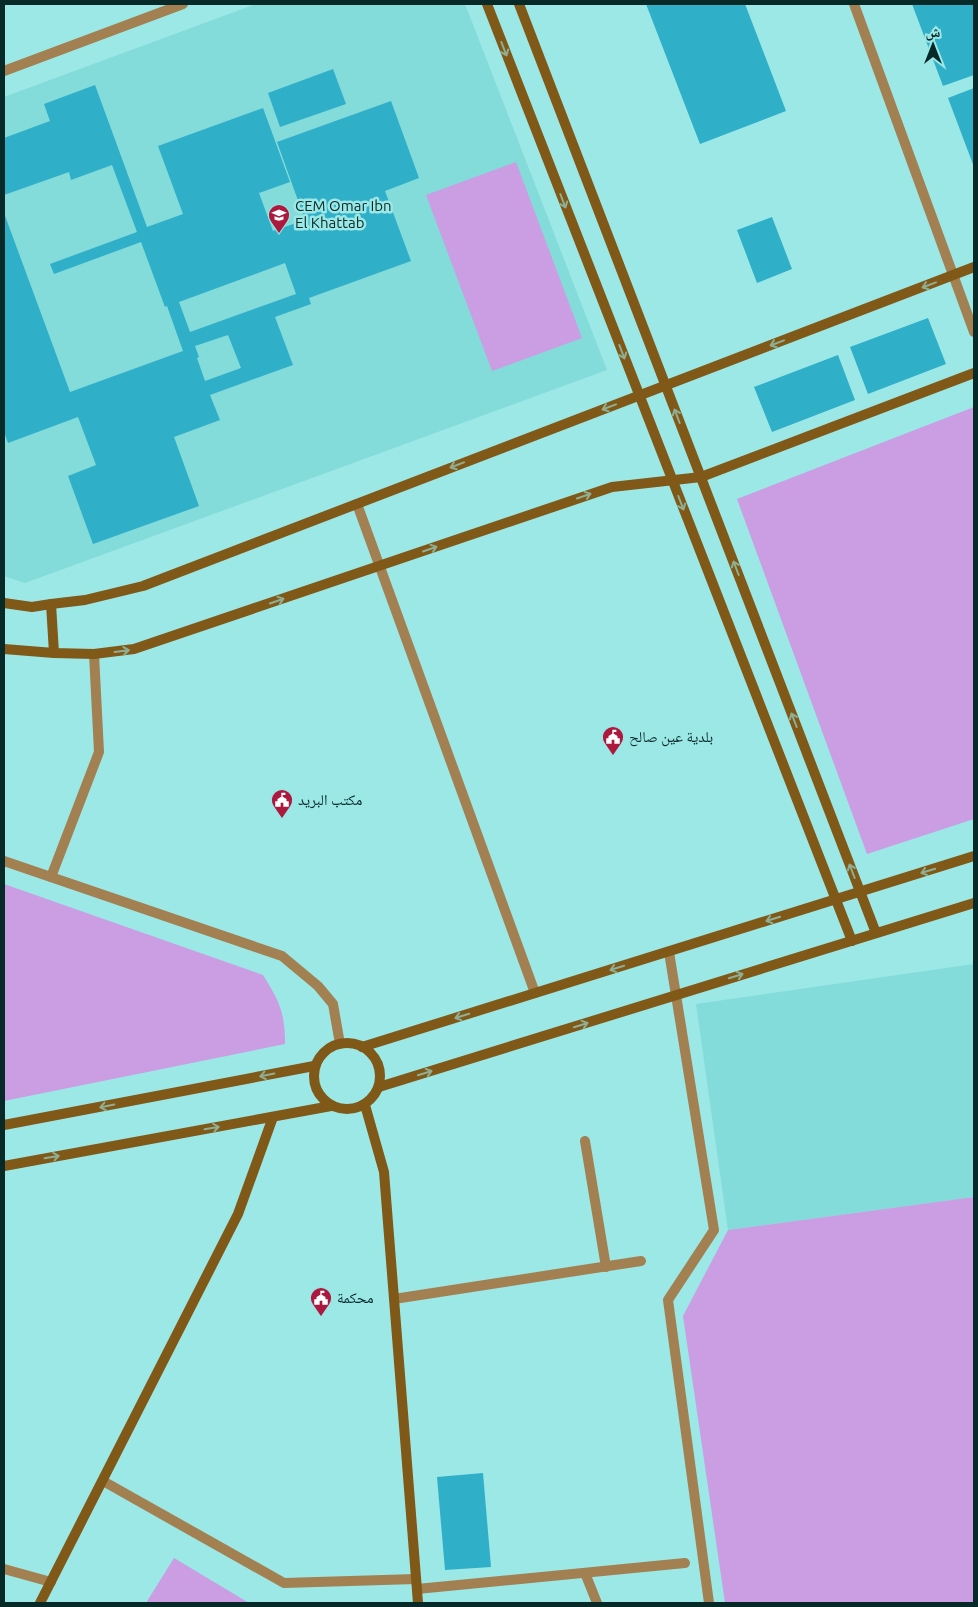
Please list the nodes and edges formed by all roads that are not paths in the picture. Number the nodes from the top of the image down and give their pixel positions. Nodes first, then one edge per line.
1 (183, 4) edge
2 (487, 4) edge
3 (519, 4) edge
4 (854, 4) edge
5 (4, 71) edge
6 (974, 267) edge
7 (953, 275) junction
8 (974, 332) edge
9 (974, 373) edge
10 (666, 386) junction
11 (639, 396) junction
12 (701, 477) junction
13 (672, 480) junction
14 (357, 504) junction
15 (380, 566) junction
16 (4, 603) edge
17 (51, 604) junction
18 (4, 649) edge
19 (54, 653) junction
20 (94, 654) junction
21 (974, 856) edge
22 (4, 861) edge
23 (50, 877) junction
24 (860, 892) junction
25 (836, 899) junction
26 (974, 903) edge
27 (876, 933) junction
28 (852, 940) junction
29 (669, 952) junction
30 (535, 993) junction
31 (676, 995) junction
32 (340, 1044) junction
33 (362, 1047) junction
34 (314, 1066) junction
35 (379, 1087) junction
36 (365, 1105) junction
37 (331, 1106) junction
38 (273, 1117) junction
39 (4, 1126) edge
40 (585, 1141) dead end
41 (4, 1166) edge
42 (642, 1261) dead end
43 (606, 1267) junction
44 (394, 1299) junction
45 (103, 1481) junction
46 (685, 1563) dead end
47 (4, 1569) edge
48 (585, 1573) junction
49 (51, 1582) junction
50 (416, 1584) junction
51 (40, 1603) edge
52 (418, 1603) edge
53 (597, 1603) edge
54 (709, 1603) edge

1 - 5 street
2 -> 11 main road
3 - 10 main road
4 - 7 street
6 - 7 main road
7 - 8 street
7 -> 10 main road
9 - 12 main road
10 - 11 main road
12 -> 10 main road
11 - 13 main road
11 -> 14 main road
12 - 13 main road
24 -> 12 main road
15 -> 13 main road
13 -> 25 main road
14 - 15 street
14 - 17 main road
20 -> 15 main road
15 - 30 street
16 - 17 main road
17 - 19 main road
18 - 19 main road
19 - 20 main road
20 - 23 street
21 -> 24 main road
22 - 23 street
23 - 32 street
24 - 25 main road
24 - 27 main road
25 - 28 main road
25 -> 29 main road
26 - 27 main road
27 - 28 main road
31 -> 28 main road
29 -> 30 main road
29 - 31 street
30 -> 33 main road
35 -> 31 main road
31 - 54 street
32 - 33 main road
32 - 34 main road
33 - 35 main road
34 - 37 main road
34 -> 39 main road
35 - 36 main road
36 - 37 main road
36 - 44 main road
37 - 38 main road
41 -> 38 main road
38 - 45 main road
40 - 43 street
42 - 43 street
43 - 44 street
44 - 50 main road
45 - 49 main road
45 - 50 street
46 - 48 street
47 - 49 street
48 - 50 street
48 - 53 street
49 - 51 main road
50 - 52 main road

